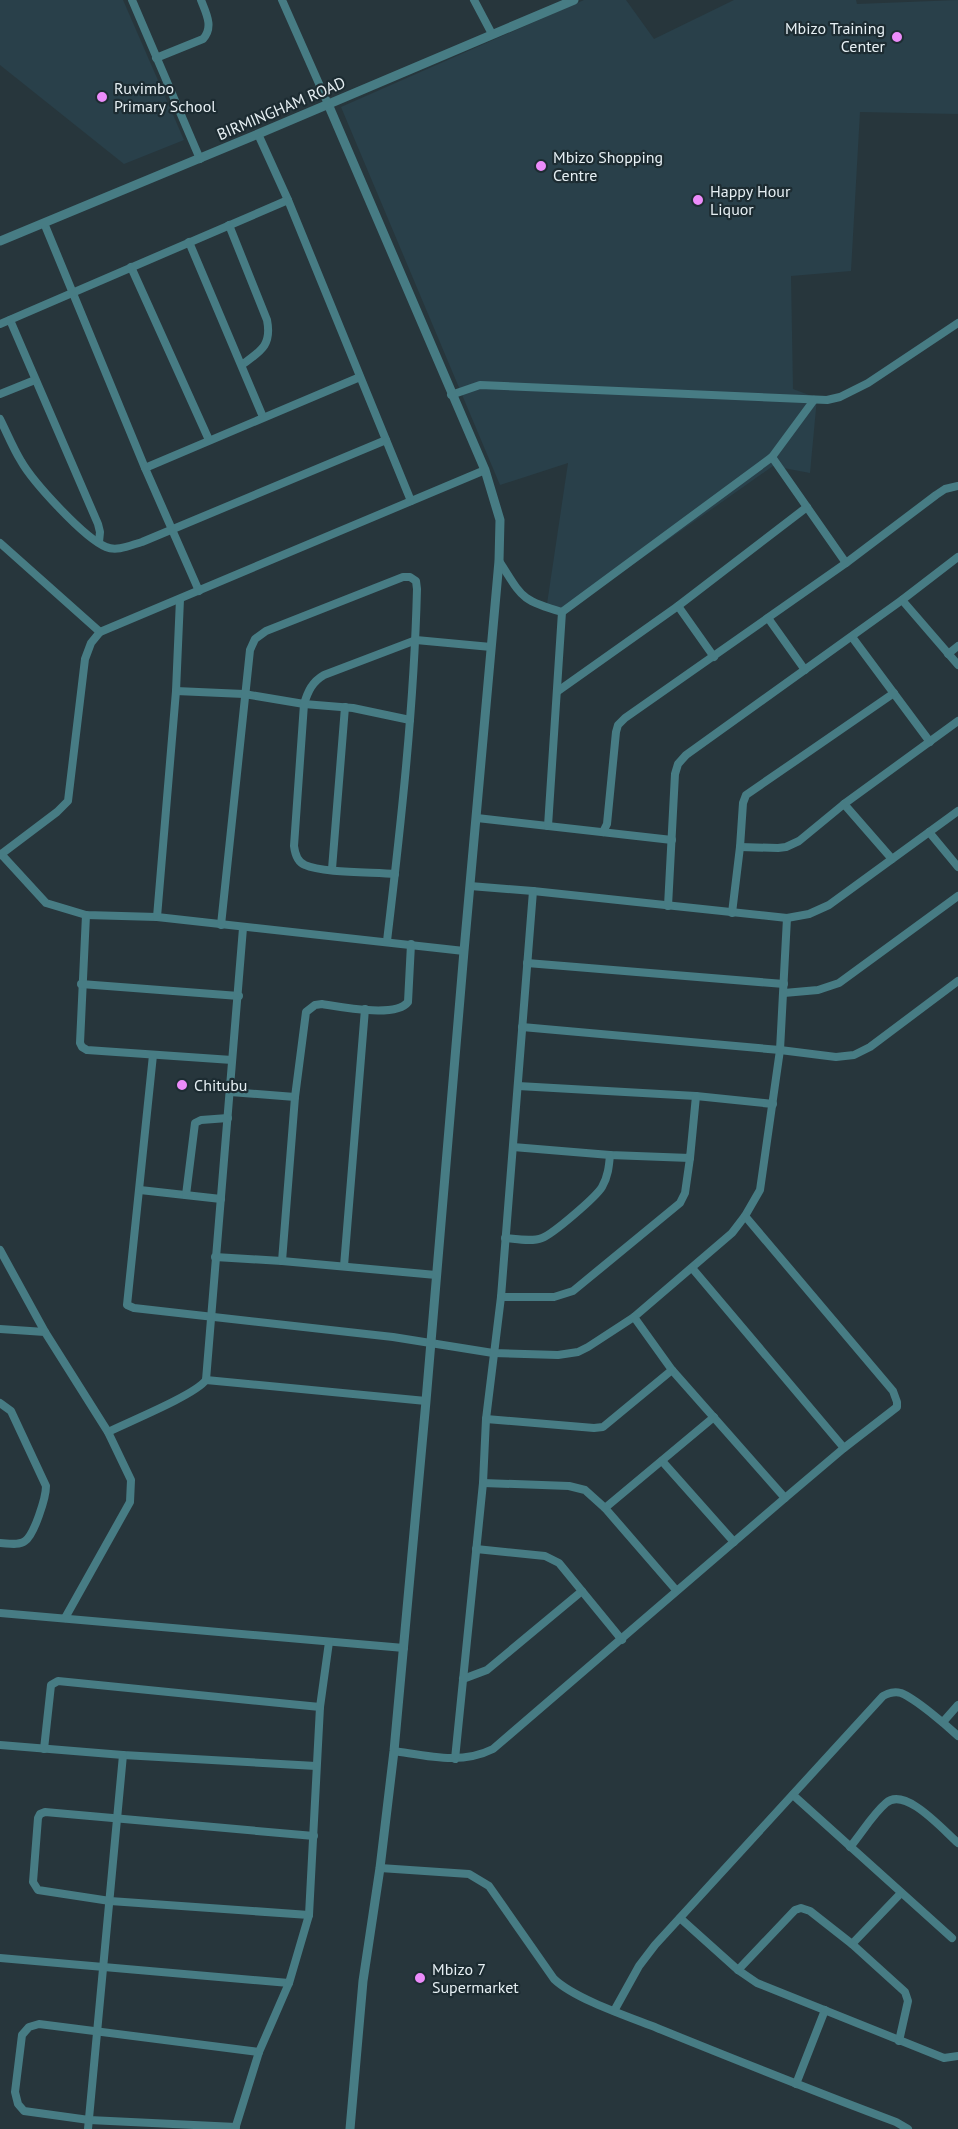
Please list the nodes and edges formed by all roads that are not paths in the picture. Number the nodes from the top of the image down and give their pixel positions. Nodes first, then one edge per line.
1 (132, 0) edge
2 (201, 0) edge
3 (282, 0) edge
4 (474, 0) edge
5 (574, 0) edge
6 (492, 34) junction
7 (156, 58) junction
8 (328, 104) junction
9 (258, 134) junction
10 (200, 159) junction
11 (288, 200) junction
12 (44, 223) junction
13 (229, 225) junction
14 (0, 241) edge
15 (189, 242) junction
16 (131, 267) junction
17 (72, 292) junction
18 (10, 320) junction
19 (958, 323) edge
20 (0, 324) edge
21 (243, 364) junction
22 (360, 377) junction
23 (35, 380) junction
24 (0, 394) edge
25 (451, 395) junction
26 (814, 400) junction
27 (263, 417) junction
28 (0, 419) edge
29 (209, 440) junction
30 (386, 440) junction
31 (772, 457) junction
32 (145, 468) junction
33 (485, 470) junction
34 (958, 486) edge
35 (411, 501) junction
36 (807, 507) junction
37 (172, 530) junction
38 (99, 542) junction
39 (0, 543) edge
40 (958, 556) edge
41 (499, 561) junction
42 (846, 563) junction
43 (199, 591) junction
44 (180, 599) junction
45 (902, 600) junction
46 (678, 606) junction
47 (562, 612) junction
48 (768, 618) junction
49 (100, 632) junction
50 (852, 637) junction
51 (416, 640) junction
52 (958, 646) edge
53 (491, 647) junction
54 (948, 654) junction
55 (714, 657) junction
56 (958, 665) edge
57 (805, 670) junction
58 (176, 691) junction
59 (558, 691) junction
60 (894, 693) junction
61 (244, 694) junction
62 (304, 704) junction
63 (345, 707) junction
64 (410, 720) junction
65 (958, 721) edge
66 (930, 742) junction
67 (844, 804) junction
68 (958, 811) edge
69 (477, 818) junction
70 (548, 826) junction
71 (603, 832) junction
72 (929, 832) junction
73 (672, 840) junction
74 (740, 847) junction
75 (0, 854) edge
76 (892, 859) junction
77 (958, 867) edge
78 (332, 869) junction
79 (395, 874) junction
80 (470, 886) junction
81 (533, 891) junction
82 (958, 896) edge
83 (668, 906) junction
84 (732, 913) junction
85 (86, 915) junction
86 (157, 917) junction
87 (787, 918) junction
88 (221, 925) junction
89 (243, 928) junction
90 (387, 941) junction
91 (411, 944) junction
92 (464, 951) junction
93 (527, 963) junction
94 (958, 981) edge
95 (81, 984) junction
96 (784, 984) junction
97 (784, 993) junction
98 (238, 996) junction
99 (365, 1010) junction
100 (522, 1027) junction
101 (780, 1050) junction
102 (153, 1055) junction
103 (232, 1060) junction
104 (518, 1086) junction
105 (230, 1092) junction
106 (696, 1096) junction
107 (295, 1097) junction
108 (773, 1104) junction
109 (228, 1118) junction
110 (513, 1147) junction
111 (610, 1155) junction
112 (690, 1158) junction
113 (140, 1190) junction
114 (186, 1195) junction
115 (220, 1199) junction
116 (745, 1216) junction
117 (505, 1238) junction
118 (0, 1250) edge
119 (215, 1257) junction
120 (282, 1261) junction
121 (344, 1266) junction
122 (692, 1268) junction
123 (436, 1275) junction
124 (501, 1297) junction
125 (634, 1317) junction
126 (211, 1318) junction
127 (0, 1329) edge
128 (45, 1332) junction
129 (431, 1344) junction
130 (493, 1353) junction
131 (672, 1370) junction
132 (206, 1380) junction
133 (426, 1401) junction
134 (0, 1403) edge
135 (714, 1417) junction
136 (486, 1419) junction
137 (108, 1432) junction
138 (844, 1448) junction
139 (662, 1461) junction
140 (483, 1483) junction
141 (785, 1498) junction
142 (604, 1508) junction
143 (734, 1542) junction
144 (0, 1543) edge
145 (477, 1549) junction
146 (676, 1590) junction
147 (582, 1591) junction
148 (0, 1613) edge
149 (65, 1618) junction
150 (622, 1640) junction
151 (329, 1642) junction
152 (404, 1648) junction
153 (463, 1678) junction
154 (958, 1705) edge
155 (320, 1707) junction
156 (943, 1722) junction
157 (958, 1736) edge
158 (0, 1745) edge
159 (44, 1749) junction
160 (394, 1751) junction
161 (123, 1755) junction
162 (455, 1759) junction
163 (316, 1766) junction
164 (793, 1794) junction
165 (117, 1820) junction
166 (314, 1836) junction
167 (957, 1839) edge
168 (850, 1847) junction
169 (380, 1868) junction
170 (901, 1893) junction
171 (110, 1901) junction
172 (309, 1915) junction
173 (680, 1918) junction
174 (952, 1938) dead end
175 (852, 1944) junction
176 (0, 1958) edge
177 (104, 1966) junction
178 (738, 1970) junction
179 (289, 1983) junction
180 (825, 2010) junction
181 (614, 2011) junction
182 (96, 2033) junction
183 (899, 2041) junction
184 (259, 2052) junction
185 (958, 2056) edge
186 (796, 2084) junction
187 (88, 2125) edge
188 (235, 2128) edge
189 (350, 2129) edge
190 (908, 2129) edge

1 - 7 street
2 - 7 street
3 - 8 street
4 - 6 street
5 - 6 street, BIRMINGHAM ROAD
6 - 8 street, BIRMINGHAM ROAD
7 - 10 street
8 - 9 street, BIRMINGHAM ROAD
8 - 25 street
9 - 10 street, BIRMINGHAM ROAD
9 - 11 street
10 - 12 street, BIRMINGHAM ROAD
11 - 13 street
11 - 22 street
12 - 14 street, BIRMINGHAM ROAD
12 - 17 street
13 - 15 street
13 - 21 street
15 - 16 street
15 - 21 street
16 - 17 street
16 - 29 street
17 - 18 street
17 - 32 street
18 - 20 street
18 - 23 street
19 - 26 street
21 - 27 street
22 - 27 street
22 - 30 street
23 - 24 street
23 - 38 street
25 - 26 street
25 - 33 street
26 - 31 street
27 - 29 street
28 - 38 street
29 - 32 street
30 - 35 street
30 - 37 street
31 - 36 street
31 - 47 street
32 - 37 street
33 - 35 street
33 - 41 street
34 - 42 street
35 - 43 street
36 - 42 street
36 - 46 street
37 - 38 street
37 - 43 street
39 - 49 street
40 - 45 street
41 - 47 street
41 - 53 street
42 - 48 street
43 - 44 street
44 - 49 street
44 - 58 street
45 - 50 street
45 - 54 street
46 - 55 street
46 - 59 street
47 - 59 street
48 - 55 street
48 - 57 street
49 - 75 street
50 - 57 street
50 - 60 street
51 - 53 street
51 - 61 street
51 - 62 street
51 - 64 street
52 - 54 street
53 - 69 street
54 - 56 street
55 - 71 street
57 - 73 street
58 - 61 street
58 - 86 street
59 - 70 street
60 - 66 street
60 - 74 street
61 - 62 street
61 - 88 street
62 - 63 street
62 - 78 street
63 - 64 street
63 - 78 street
64 - 79 street
65 - 66 street
66 - 67 street
67 - 74 street
67 - 76 street
68 - 72 street
69 - 70 street
69 - 80 street
70 - 71 street
71 - 73 street
72 - 76 street
72 - 77 street
73 - 83 street
74 - 84 street
75 - 85 street
76 - 87 street
78 - 79 street
79 - 90 street
80 - 81 street
80 - 92 street
81 - 83 street
81 - 93 street
82 - 97 street
83 - 84 street
84 - 87 street
85 - 86 street
85 - 95 street
86 - 88 street
87 - 96 street
88 - 89 street
89 - 90 street
89 - 98 street
90 - 91 street
91 - 92 street
91 - 99 street
92 - 123 street
93 - 96 street
93 - 100 street
94 - 101 street
95 - 98 street
95 - 102 street
96 - 97 street
97 - 101 street
98 - 103 street
99 - 107 street
99 - 121 street
100 - 101 street
100 - 104 street
101 - 108 street
102 - 103 street
102 - 113 street
103 - 105 street
104 - 106 street
104 - 110 street
105 - 107 street
105 - 109 street
106 - 108 street
106 - 112 street
107 - 120 street
108 - 116 street
109 - 114 street
109 - 115 street
110 - 111 street
110 - 117 street
111 - 112 street
111 - 117 street
112 - 124 street
113 - 114 street
113 - 126 street
114 - 115 street
115 - 119 street
116 - 122 street
116 - 138 street
117 - 124 street
118 - 128 street
119 - 120 street
119 - 126 street
120 - 121 street
121 - 123 street
122 - 125 street
122 - 138 street
123 - 129 street
124 - 130 street
125 - 130 street
125 - 131 street
126 - 129 street
126 - 132 street
127 - 128 street
128 - 137 street
129 - 130 street
129 - 133 street
130 - 136 street
131 - 135 street
131 - 136 street
132 - 133 street
132 - 137 street
133 - 152 street
134 - 144 street
135 - 139 street
135 - 141 street
136 - 140 street
137 - 149 street
138 - 141 street
139 - 142 street
139 - 143 street
140 - 142 street
140 - 145 street
141 - 143 street
142 - 146 street
143 - 146 street
145 - 147 street
145 - 153 street
146 - 150 street
147 - 150 street
147 - 153 street
148 - 149 street
149 - 151 street
150 - 162 street
151 - 152 street
151 - 155 street
152 - 160 street
153 - 162 street
154 - 156 street
155 - 159 street
155 - 163 street
156 - 157 street
156 - 164 street
158 - 159 street
159 - 161 street
160 - 162 street
160 - 169 street
161 - 163 street
161 - 165 street
163 - 166 street
164 - 168 street
164 - 173 street
165 - 166 street
165 - 171 street
165 - 171 street
166 - 172 street
167 - 168 street
168 - 170 street
169 - 181 street
169 - 189 street
170 - 174 street
170 - 175 street
171 - 172 street
171 - 177 street
172 - 179 street
173 - 178 street
173 - 181 street
175 - 178 street
175 - 183 street
176 - 177 street
177 - 179 street
177 - 182 street
178 - 180 street
179 - 184 street
180 - 183 street
180 - 186 street
181 - 186 street
182 - 184 street
182 - 187 street
182 - 187 street
183 - 185 street
184 - 188 street
186 - 190 street
187 - 188 street

